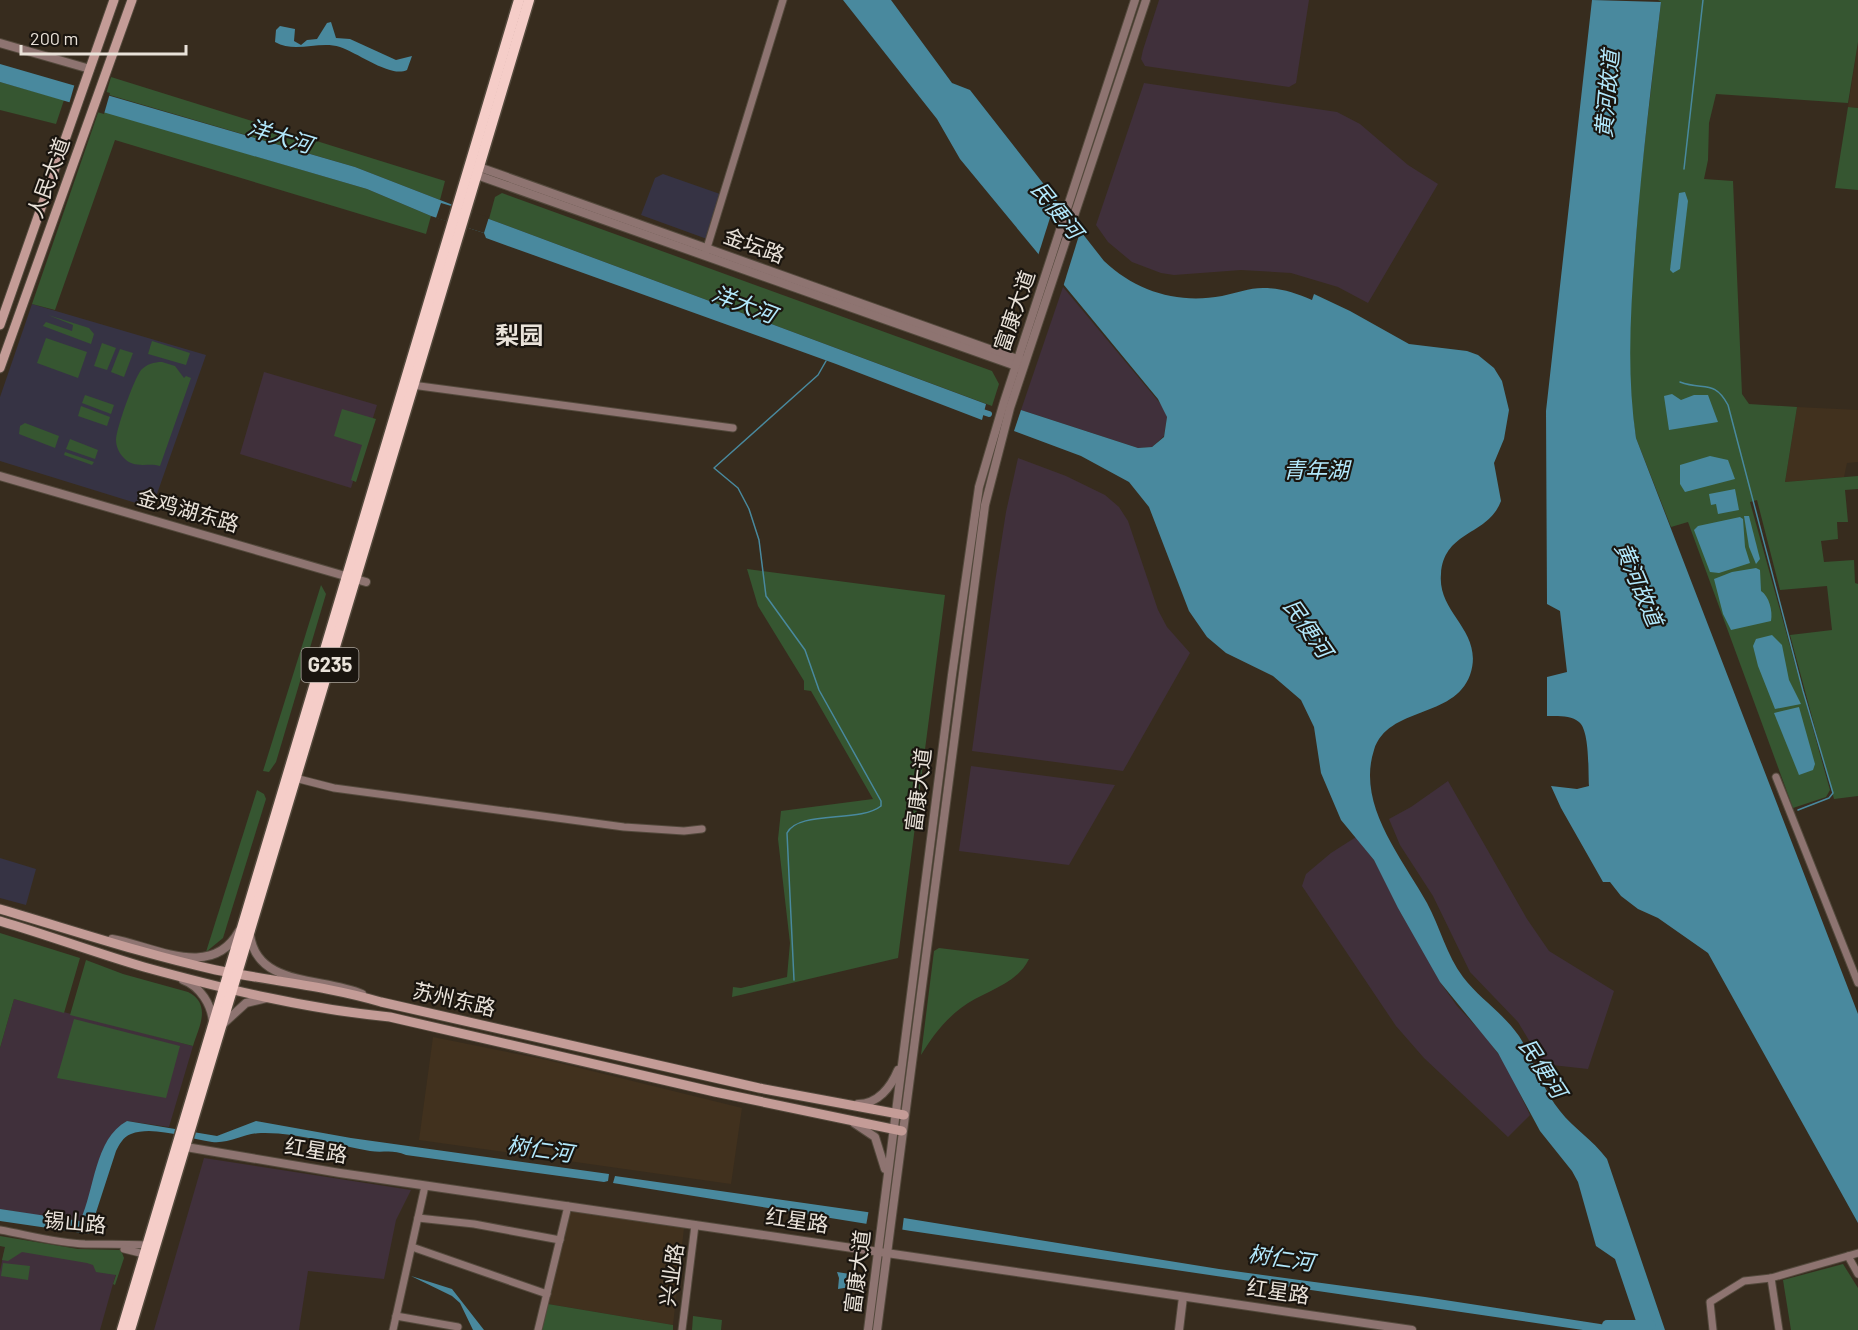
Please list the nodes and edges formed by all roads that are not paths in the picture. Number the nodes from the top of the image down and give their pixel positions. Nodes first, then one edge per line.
1 (114, 0) edge
2 (132, 0) edge
3 (519, 0) edge
4 (529, 0) edge
5 (783, 0) edge
6 (1136, 0) edge
7 (1146, 0) edge
8 (0, 43) edge
9 (90, 69) junction
10 (474, 169) junction
11 (706, 252) junction
12 (0, 325) edge
13 (1034, 326) junction
14 (1021, 364) junction
15 (0, 368) edge
16 (409, 385) junction
17 (733, 428) dead end
18 (0, 476) edge
19 (357, 579) junction
20 (944, 738) junction
21 (954, 740) junction
22 (1776, 777) dead end
23 (295, 778) junction
24 (937, 788) junction
25 (947, 790) junction
26 (702, 829) dead end
27 (0, 909) edge
28 (0, 921) edge
29 (245, 930) junction
30 (87, 936) junction
31 (82, 947) junction
32 (191, 964) junction
33 (233, 972) junction
34 (188, 978) junction
35 (1858, 983) edge
36 (228, 988) junction
37 (271, 998) junction
38 (381, 1002) junction
39 (217, 1026) junction
40 (905, 1060) junction
41 (843, 1104) junction
42 (899, 1114) junction
43 (840, 1117) junction
44 (897, 1130) junction
45 (180, 1147) junction
46 (887, 1182) junction
47 (425, 1186) junction
48 (568, 1206) junction
49 (418, 1218) junction
50 (695, 1225) junction
51 (0, 1232) edge
52 (560, 1240) junction
53 (412, 1247) junction
54 (145, 1250) junction
55 (882, 1252) junction
56 (1858, 1253) edge
57 (1848, 1256) junction
58 (1858, 1274) edge
59 (1771, 1278) junction
60 (547, 1294) junction
61 (1183, 1297) junction
62 (396, 1316) junction
63 (458, 1327) dead end
64 (1381, 1328) edge
65 (122, 1330) edge
66 (130, 1330) edge
67 (393, 1330) edge
68 (538, 1330) edge
69 (681, 1330) edge
70 (868, 1330) edge
71 (877, 1330) edge
72 (1179, 1330) edge
73 (1412, 1330) edge
74 (1713, 1330) edge
75 (1779, 1330) edge

1 - 9 main road, 人民大道
2 - 15 main road, 人民大道
3 - 10 highway, G235
4 - 10 highway, G235
5 - 11 street
6 - 13 street, 富康大道
7 - 13 street, 富康大道
8 - 9 street
9 - 12 main road, 人民大道
10 - 11 street, 金坛路
10 - 16 highway, G235
11 - 14 street, 金坛路
13 - 14 street, 富康大道
14 - 20 street, 富康大道
14 - 21 street, 富康大道
16 - 17 street
16 - 19 highway, G235
18 - 19 street, 金鸡湖东路
19 - 23 highway, G235
19 - 29 highway, G235
20 - 21 street
20 - 24 street, 富康大道
21 - 25 street, 富康大道
22 - 35 street
23 - 26 street
23 - 29 highway, G235
24 - 25 street
24 - 40 street, 富康大道
25 - 40 street, 富康大道
27 - 30 main road, 苏州东路
28 - 31 main road, 苏州东路
29 - 30 street
29 - 33 highway, G235
29 - 38 street
30 - 32 main road, 苏州东路
31 - 34 main road, 苏州东路
31 - 39 street
32 - 33 main road, 苏州东路
32 - 34 street
33 - 36 highway, G235
33 - 38 main road, 苏州东路
34 - 36 main road, 苏州东路
36 - 37 main road, 苏州东路
36 - 39 highway, G235
37 - 39 street
37 - 43 main road, 苏州东路
38 - 41 main road, 苏州东路
39 - 45 highway, G235
40 - 41 street
40 - 42 street, 富康大道
41 - 42 main road, 苏州东路
42 - 44 street, 富康大道
43 - 44 main road, 苏州东路
43 - 46 street
44 - 46 street, 富康大道
44 - 55 street, 富康大道
45 - 47 street, 红星路
45 - 54 highway, G235
45 - 66 highway, G235
46 - 55 street, 富康大道
47 - 48 street, 红星路
47 - 49 street
48 - 50 street, 红星路
48 - 52 street
49 - 52 street
49 - 53 street
50 - 55 street, 红星路
50 - 69 street, 兴业路
51 - 54 street, 锡山路
52 - 60 street
53 - 60 street
53 - 62 street
54 - 65 highway, G235
55 - 61 street, 红星路
55 - 70 street, 富康大道
55 - 71 street, 富康大道
56 - 57 street
57 - 58 street
57 - 59 street
59 - 74 street
59 - 75 street
60 - 68 street
61 - 64 street, 红星路
61 - 72 street
62 - 63 street
62 - 67 street
64 - 73 street, 红星路

